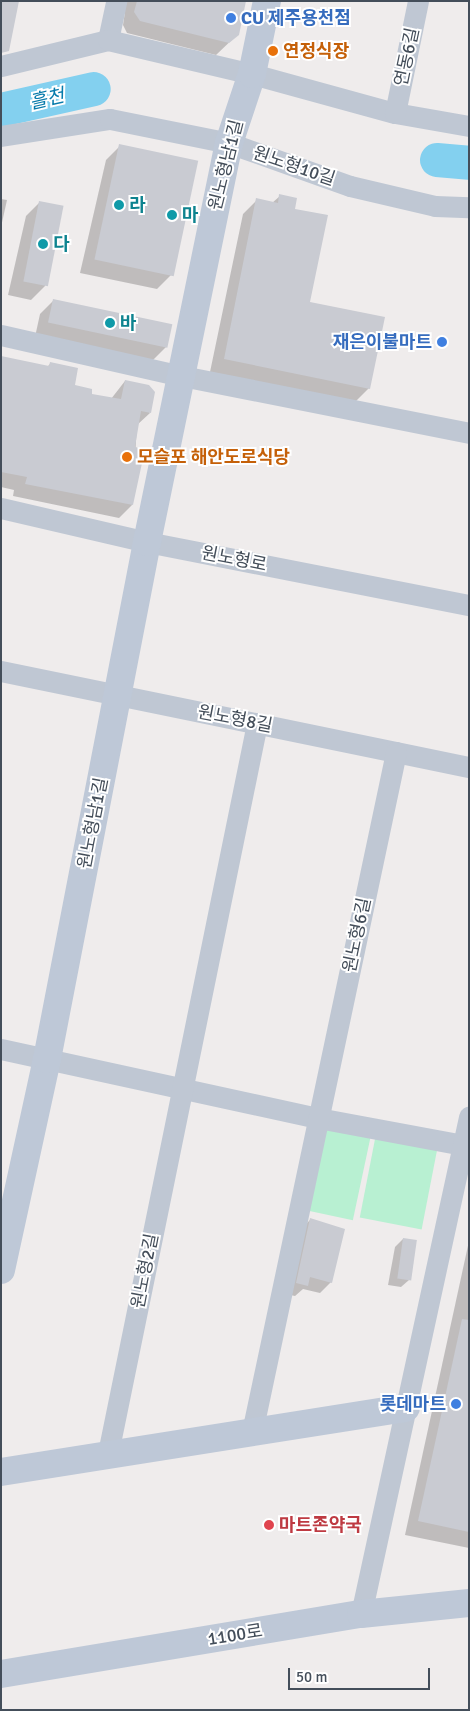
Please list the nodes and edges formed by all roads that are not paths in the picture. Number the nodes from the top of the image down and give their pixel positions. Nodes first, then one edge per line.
1 (116, 1) edge
2 (267, 1) edge
3 (418, 1) edge
4 (108, 40) junction
5 (1, 66) edge
6 (252, 74) junction
7 (395, 112) junction
8 (469, 126) edge
9 (1, 136) edge
10 (229, 143) junction
11 (469, 207) edge
12 (1, 335) edge
13 (182, 376) junction
14 (469, 433) edge
15 (1, 508) edge
16 (147, 542) junction
17 (469, 605) edge
18 (1, 671) edge
19 (118, 695) junction
20 (256, 724) junction
21 (396, 752) junction
22 (469, 767) edge
23 (1, 1049) edge
24 (47, 1059) junction
25 (182, 1088) junction
26 (469, 1117) edge
27 (318, 1118) junction
28 (466, 1146) edge
29 (8, 1210) edge
30 (1, 1270) edge
31 (406, 1408) junction
32 (252, 1432) junction
33 (108, 1453) junction
34 (1, 1472) edge
35 (469, 1603) edge
36 (362, 1614) junction
37 (1, 1674) edge

1 - 4 street
2 - 6 street, 원노형남1길
3 - 7 street, 연동6길
4 - 5 street
4 - 6 street
6 - 7 street
6 - 10 street, 원노형남1길
7 - 8 street
9 - 10 street, 원노형10길
10 - 11 street, 원노형10길
10 - 13 street, 원노형남1길
12 - 13 street
13 - 14 street
13 - 16 street, 원노형남1길
15 - 16 street, 원노형로
16 - 17 street, 원노형로
16 - 19 street, 원노형남1길
18 - 19 street, 원노형8길
19 - 20 street, 원노형8길
19 - 24 street, 원노형남1길
20 - 21 street, 원노형8길
20 - 25 street
21 - 22 street, 원노형8길
21 - 27 street, 원노형6길
23 - 24 street
24 - 25 street
24 - 29 street, 원노형남1길
25 - 27 street
25 - 33 street, 원노형2길
26 - 28 street
27 - 28 street
27 - 32 street
28 - 31 street
29 - 30 street, 원노형남1길
31 - 32 street
31 - 36 street
32 - 33 street
33 - 34 street
35 - 36 street, 1100로
36 - 37 street, 1100로

